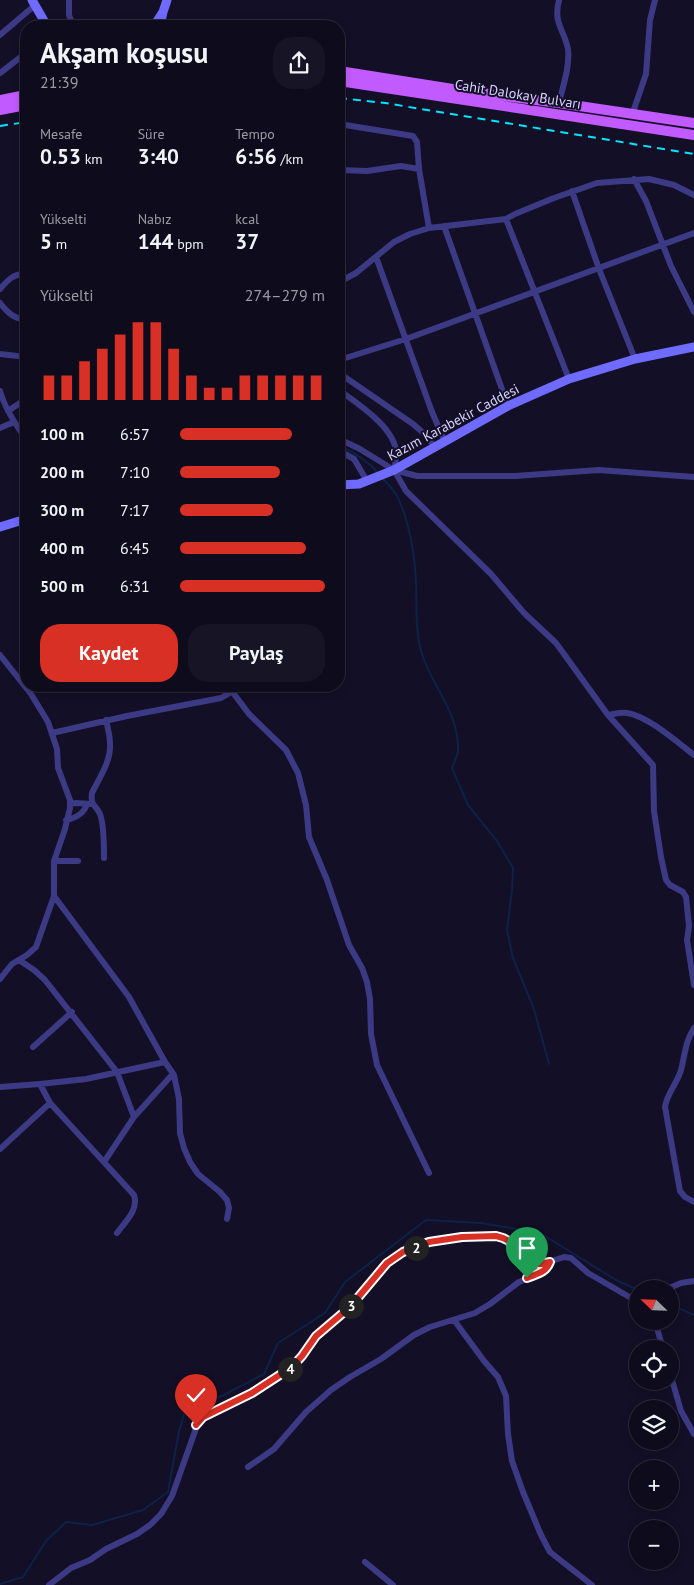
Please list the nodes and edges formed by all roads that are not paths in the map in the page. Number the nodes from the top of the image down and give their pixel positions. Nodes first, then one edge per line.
1 (69, 0) edge
2 (166, 0) edge
3 (559, 0) edge
4 (655, 0) edge
5 (33, 3) edge
6 (163, 12) junction
7 (43, 20) edge
8 (71, 20) edge
9 (158, 20) edge
10 (161, 20) edge
11 (0, 35) edge
12 (20, 58) edge
13 (345, 72) edge
14 (0, 73) edge
15 (345, 82) edge
16 (20, 96) edge
17 (0, 100) edge
18 (559, 103) junction
19 (20, 107) edge
20 (0, 110) edge
21 (632, 115) junction
22 (694, 124) edge
23 (345, 125) edge
24 (694, 135) edge
25 (345, 170) edge
26 (419, 170) junction
27 (634, 179) junction
28 (572, 191) junction
29 (694, 195) edge
30 (506, 219) junction
31 (444, 226) junction
32 (429, 228) junction
33 (694, 233) edge
34 (662, 245) junction
35 (376, 257) junction
36 (599, 269) junction
37 (20, 274) edge
38 (345, 279) edge
39 (0, 289) edge
40 (535, 291) junction
41 (0, 303) edge
42 (476, 312) junction
43 (694, 312) edge
44 (20, 319) edge
45 (406, 339) junction
46 (694, 347) edge
47 (0, 354) edge
48 (20, 356) edge
49 (345, 358) edge
50 (635, 359) junction
51 (345, 377) edge
52 (569, 379) junction
53 (0, 391) edge
54 (345, 394) edge
55 (20, 403) edge
56 (508, 406) junction
57 (8, 411) junction
58 (14, 422) junction
59 (0, 428) edge
60 (20, 430) edge
61 (345, 442) edge
62 (445, 442) junction
63 (434, 447) junction
64 (345, 454) edge
65 (394, 470) junction
66 (694, 477) edge
67 (367, 481) junction
68 (345, 485) edge
69 (20, 521) edge
70 (0, 527) edge
71 (0, 655) edge
72 (20, 681) edge
73 (28, 692) edge
74 (228, 692) edge
75 (233, 692) edge
76 (608, 715) junction
77 (106, 720) junction
78 (52, 733) junction
79 (694, 755) edge
80 (70, 804) junction
81 (90, 804) junction
82 (66, 820) junction
83 (104, 858) dead end
84 (54, 860) junction
85 (78, 861) dead end
86 (54, 896) junction
87 (19, 960) junction
88 (0, 978) edge
89 (694, 985) edge
90 (72, 1012) junction
91 (694, 1028) edge
92 (33, 1047) dead end
93 (165, 1062) junction
94 (117, 1072) junction
95 (174, 1075) junction
96 (40, 1084) junction
97 (0, 1087) edge
98 (50, 1103) junction
99 (134, 1117) junction
100 (0, 1149) edge
101 (104, 1162) junction
102 (429, 1174) dead end
103 (694, 1202) edge
104 (227, 1219) dead end
105 (117, 1233) dead end
106 (550, 1262) junction
107 (694, 1281) edge
108 (679, 1284) edge
109 (629, 1297) edge
110 (454, 1320) junction
111 (675, 1390) edge
112 (694, 1434) edge
113 (248, 1467) dead end
114 (365, 1562) dead end
115 (48, 1585) edge
116 (393, 1585) edge
117 (592, 1585) edge

1 - 8 street
2 - 6 street
3 - 18 street
4 - 21 street
5 - 7 street
5 - 11 street
6 - 9 street
6 - 10 street
12 - 14 street
13 - 18 main road, Cahit Dalokay Bulvarı
15 - 24 main road, Cahit Dalokay Bulvarı
16 - 17 main road
18 - 21 main road, Cahit Dalokay Bulvarı
19 - 20 main road
21 - 22 main road, Cahit Dalokay Bulvarı
23 - 26 street
25 - 26 street
26 - 32 street
27 - 28 street
27 - 29 street
27 - 34 street
28 - 30 street
28 - 36 street
30 - 31 street
30 - 40 street
31 - 32 street
31 - 42 street
32 - 35 street
33 - 34 street
34 - 36 street
34 - 43 street
35 - 38 street
35 - 45 street
36 - 40 street
36 - 50 street
37 - 39 street
40 - 42 street
40 - 52 street
41 - 44 street
42 - 45 street
42 - 56 street
45 - 49 street
45 - 62 street
46 - 50 street, Kazım Karabekir Caddesi
47 - 48 street
50 - 52 street, Kazım Karabekir Caddesi
51 - 63 street
52 - 56 street, Kazım Karabekir Caddesi
53 - 57 street
54 - 65 street
55 - 57 street
56 - 62 street, Kazım Karabekir Caddesi
57 - 58 street
58 - 59 street
58 - 60 street
61 - 65 street
62 - 63 street, Kazım Karabekir Caddesi
63 - 65 street, Kazım Karabekir Caddesi
64 - 67 street
65 - 66 street
65 - 67 street, Kazım Karabekir Caddesi
65 - 76 street
67 - 68 street, Kazım Karabekir Caddesi
69 - 70 street
71 - 72 street
73 - 78 street
74 - 77 street
75 - 102 street
76 - 79 street
76 - 89 street
77 - 78 street
77 - 81 street
78 - 80 street
80 - 81 street
80 - 82 street
81 - 82 street
81 - 83 street
82 - 84 street
84 - 85 street
84 - 86 street
86 - 87 street
86 - 93 street
87 - 88 street
87 - 90 street
90 - 92 street
90 - 94 street
91 - 103 street
93 - 94 street
93 - 95 street
94 - 96 street
94 - 99 street
95 - 99 street
95 - 104 street
96 - 97 street
96 - 98 street
98 - 100 street
98 - 101 street
99 - 101 street
101 - 105 street
106 - 109 street
106 - 110 street
106 - 115 street
107 - 108 street
110 - 113 street
110 - 117 street
111 - 112 street
114 - 116 street

